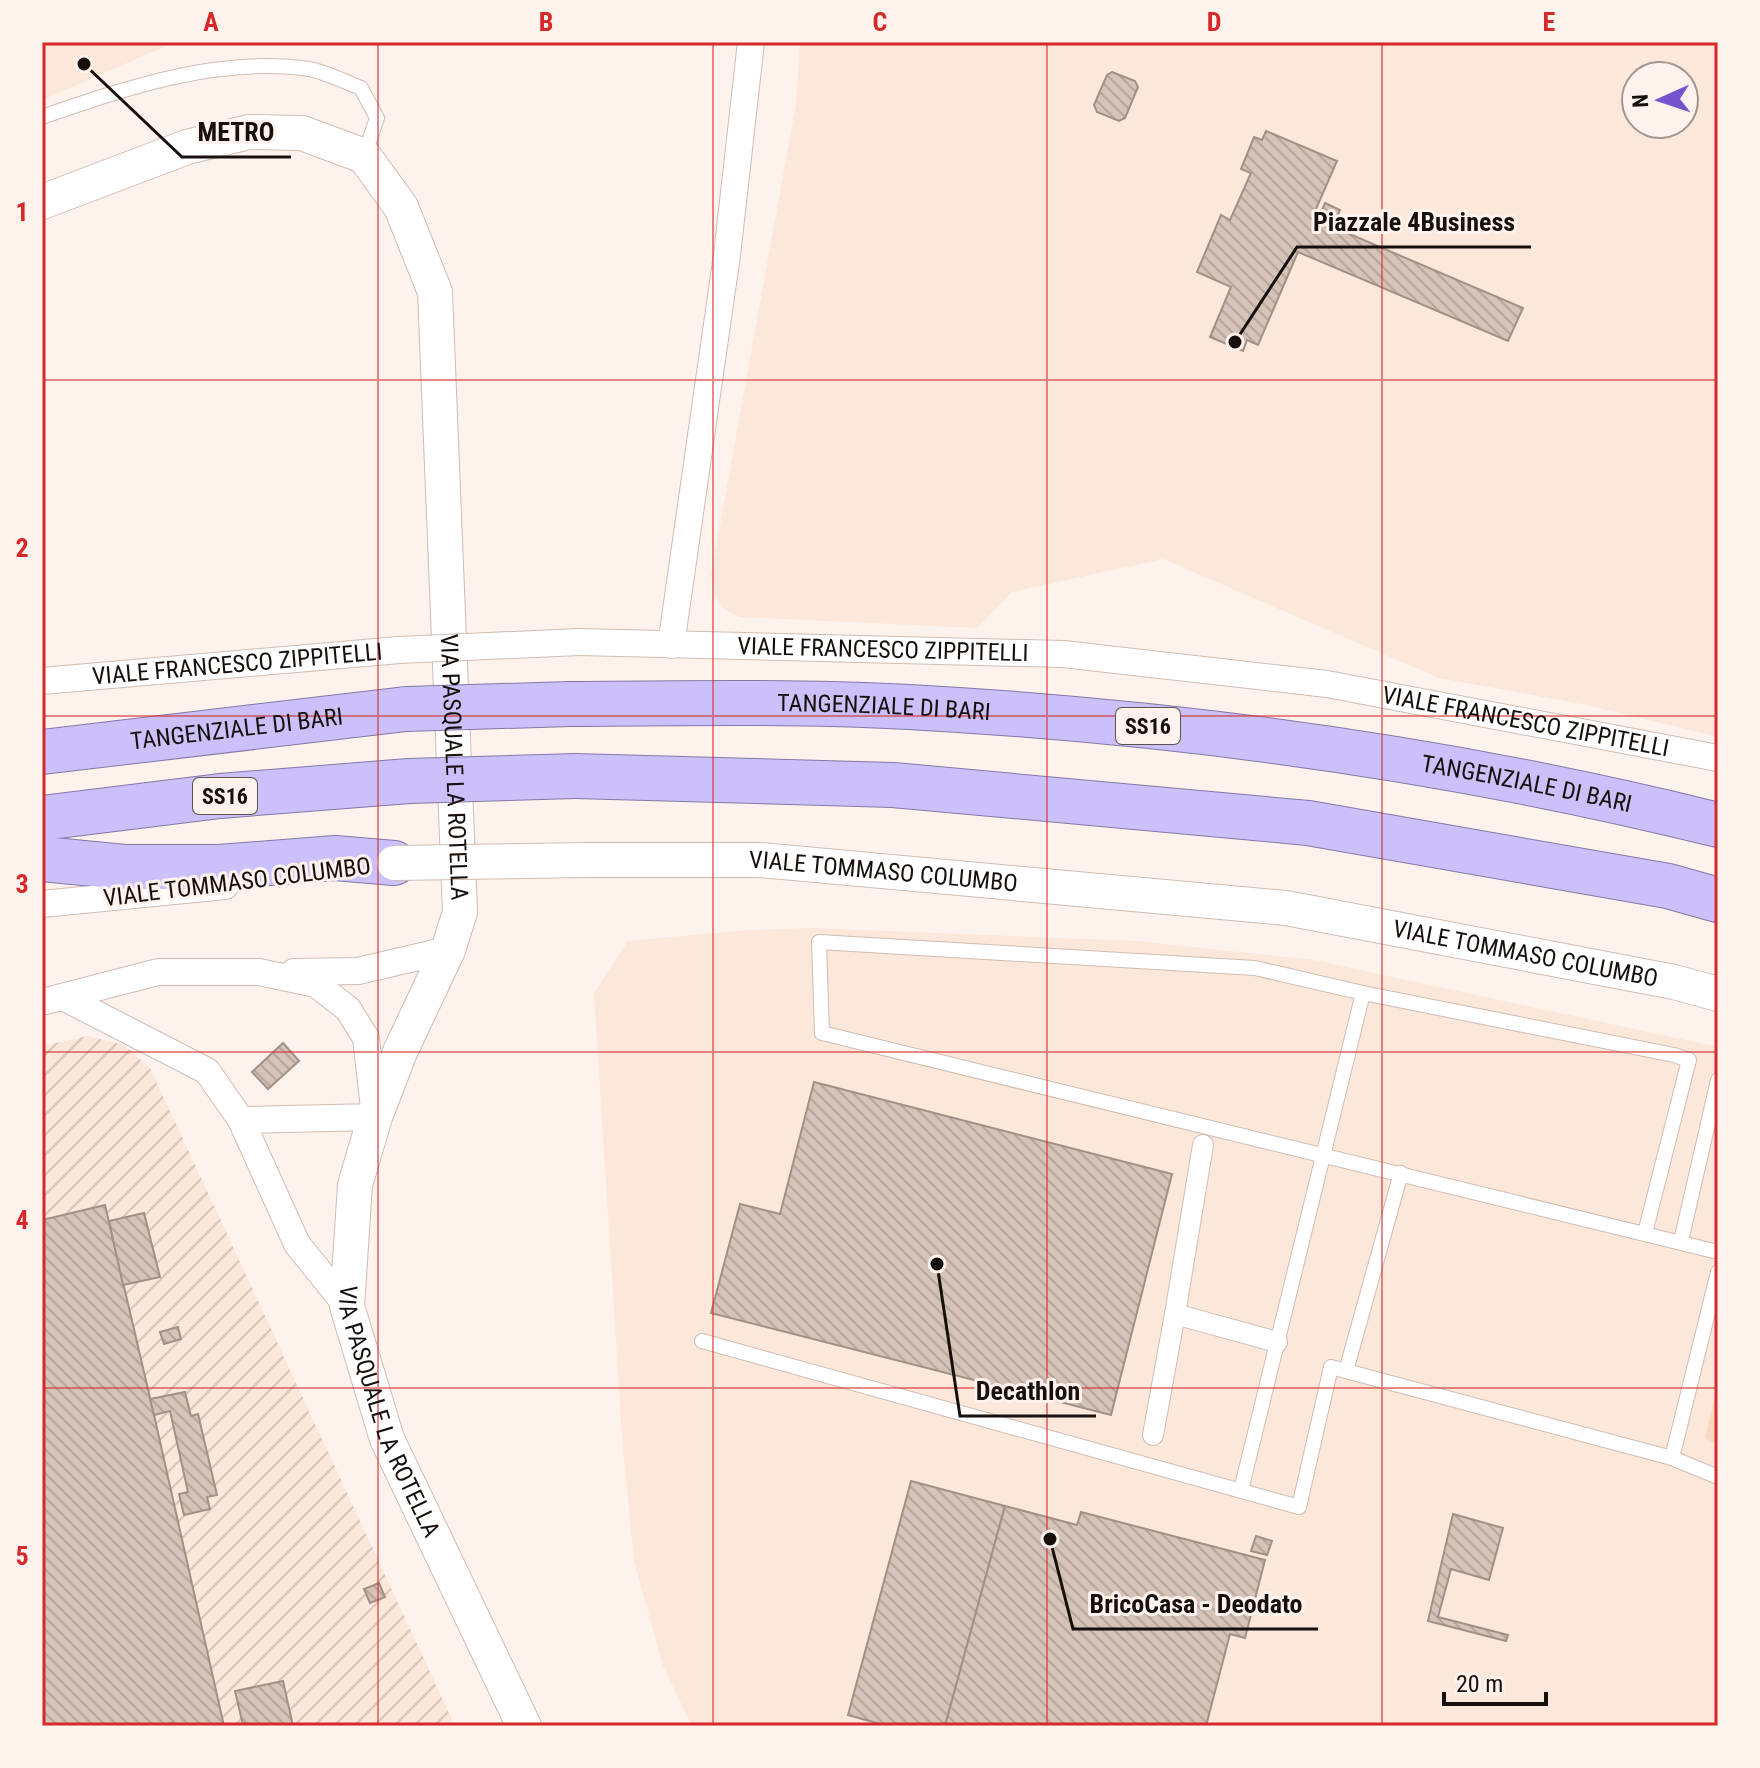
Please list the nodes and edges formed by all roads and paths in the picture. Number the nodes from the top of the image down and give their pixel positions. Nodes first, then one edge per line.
1 (751, 42) edge
2 (42, 117) edge
3 (364, 156) junction
4 (42, 202) edge
5 (671, 645) junction
6 (42, 681) edge
7 (42, 752) edge
8 (1718, 758) edge
9 (42, 818) edge
10 (1718, 825) edge
11 (42, 859) edge
12 (394, 863) junction
13 (1718, 900) edge
14 (42, 904) edge
15 (448, 950) junction
16 (259, 972) junction
17 (1363, 993) junction
18 (1718, 994) edge
19 (53, 1000) edge
20 (1718, 1080) edge
21 (375, 1117) junction
22 (241, 1120) junction
23 (1203, 1145) dead end
24 (1323, 1155) junction
25 (1401, 1173) junction
26 (1645, 1233) junction
27 (1681, 1241) junction
28 (1718, 1252) edge
29 (1718, 1272) edge
30 (347, 1306) junction
31 (1175, 1314) junction
32 (702, 1341) dead end
33 (1277, 1342) junction
34 (1346, 1371) junction
35 (1153, 1435) dead end
36 (1672, 1458) junction
37 (1718, 1477) edge
38 (1241, 1490) junction
39 (524, 1726) edge

1 - 5 street
2 - 3 lane
3 - 4 street
3 - 15 street, VIA PASQUALE LA ROTELLA
5 - 6 street, VIALE FRANCESCO ZIPPITELLI, bridge
5 - 8 street, VIALE FRANCESCO ZIPPITELLI
7 - 10 highway, TANGENZIALE DI BARI / SS16, bridge
9 - 13 highway, SS16, bridge
11 - 12 highway
12 - 14 street, VIALE TOMMASO COLUMBO
12 - 18 street, VIALE TOMMASO COLUMBO, bridge
15 - 16 street
15 - 21 street, VIA PASQUALE LA ROTELLA
16 - 19 street
16 - 21 street
17 - 24 lane
17 - 24 lane
17 - 26 lane
19 - 22 street
20 - 27 lane
21 - 22 street
21 - 30 street, VIA PASQUALE LA ROTELLA
22 - 30 street
23 - 31 street
24 - 25 lane
24 - 33 lane
25 - 26 lane
25 - 34 lane
26 - 27 lane
27 - 28 lane
29 - 36 lane
30 - 39 street, VIA PASQUALE LA ROTELLA
31 - 33 street
31 - 35 street
32 - 38 lane
33 - 38 lane
34 - 36 lane
34 - 38 lane
36 - 37 lane

